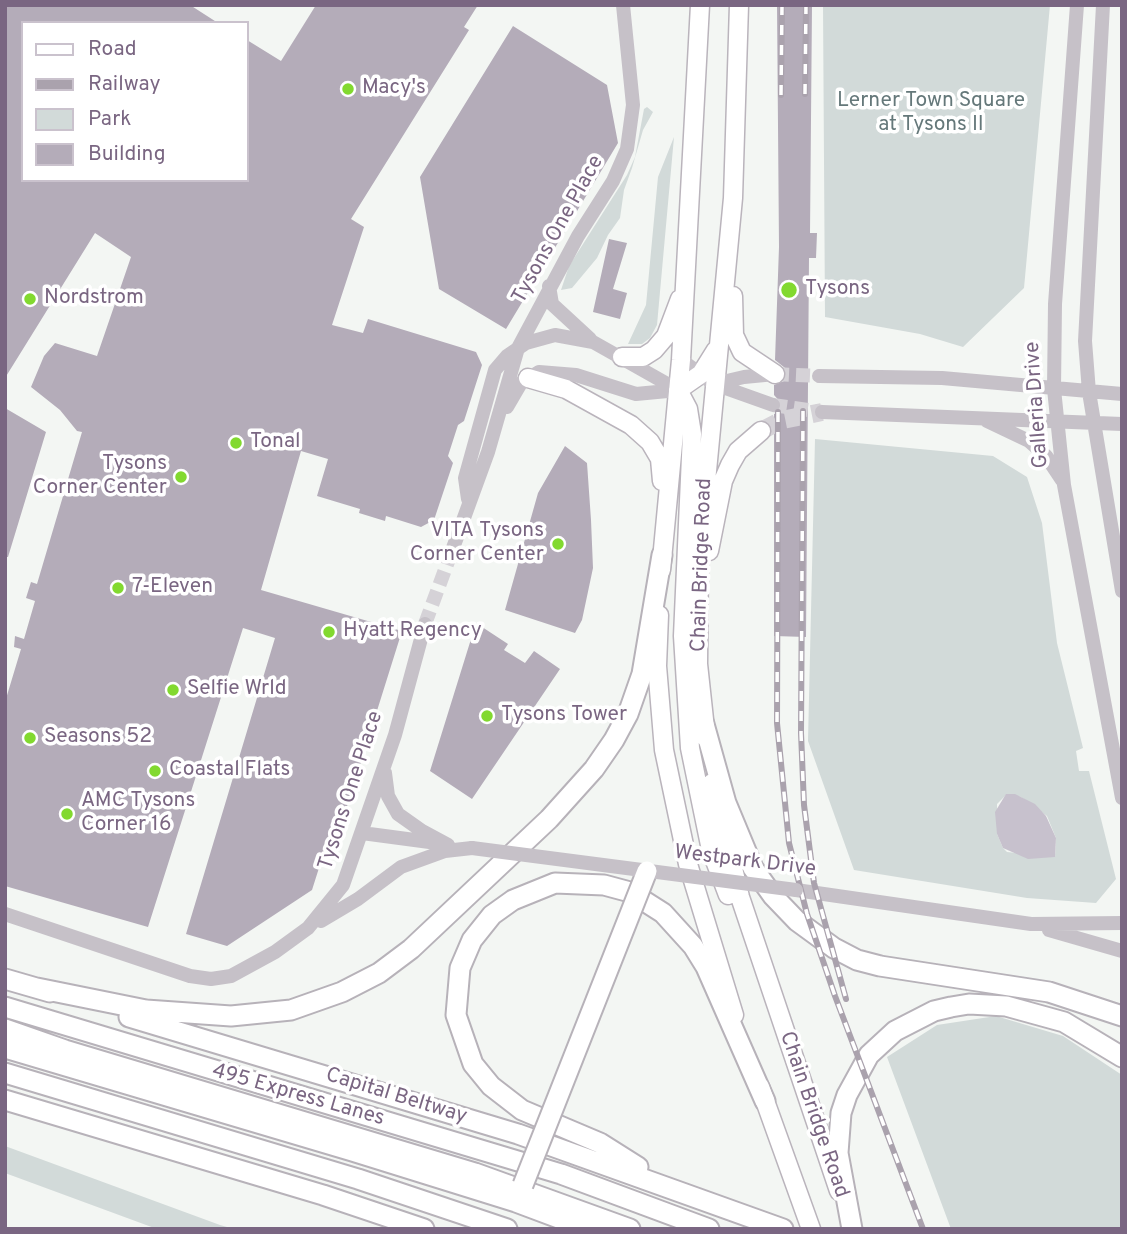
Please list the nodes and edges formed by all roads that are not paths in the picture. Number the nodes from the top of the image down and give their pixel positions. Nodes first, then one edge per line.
1 (700, 5) edge
2 (739, 5) edge
3 (1077, 5) edge
4 (1103, 5) edge
5 (621, 8) edge
6 (733, 198) junction
7 (686, 283) junction
8 (549, 286) junction
9 (593, 342) junction
10 (518, 348) junction
11 (622, 357) junction
12 (681, 360) junction
13 (775, 374) joint
14 (819, 376) tunnel mouth
15 (528, 378) junction
16 (707, 379) junction
17 (1054, 389) junction
18 (678, 390) junction
19 (1089, 392) junction
20 (1122, 394) edge
21 (773, 405) tunnel mouth
22 (688, 409) junction
23 (822, 412) dead end
24 (976, 417) junction
25 (1058, 420) junction
26 (1095, 422) junction
27 (1122, 424) edge
28 (761, 431) tunnel mouth
29 (673, 436) junction
30 (488, 452) junction
31 (1064, 485) junction
32 (468, 499) junction
33 (665, 521) junction
34 (453, 548) tunnel mouth
35 (662, 555) junction
36 (1122, 592) edge
37 (697, 610) junction
38 (425, 624) tunnel mouth
39 (704, 723) junction
40 (384, 765) junction
41 (1122, 798) edge
42 (362, 833) junction
43 (448, 845) junction
44 (472, 848) junction
45 (647, 871) junction
46 (1122, 912) edge
47 (5, 914) edge
48 (1122, 923) edge
49 (1031, 924) junction
50 (1103, 925) junction
51 (308, 928) junction
52 (750, 929) junction
53 (1122, 951) edge
54 (5, 979) edge
55 (37, 988) junction
56 (5, 1007) edge
57 (1122, 1016) edge
58 (5, 1029) edge
59 (5, 1048) edge
60 (1122, 1057) edge
61 (5, 1073) edge
62 (5, 1100) edge
63 (765, 1101) junction
64 (662, 1183) junction
65 (520, 1192) junction
66 (323, 1195) junction
67 (781, 1228) edge
68 (390, 1229) edge
69 (425, 1229) edge
70 (507, 1229) edge
71 (588, 1229) edge
72 (630, 1229) edge
73 (709, 1229) edge
74 (811, 1229) edge
75 (852, 1229) edge

1 - 7 main road, Chain Bridge Road
2 - 6 main road, Chain Bridge Road
3 - 17 street, Galleria Drive
4 - 19 street
5 - 8 street, Tysons One Place
6 - 13 main road
6 - 16 main road, Chain Bridge Road
7 - 11 main road
7 - 12 main road, Chain Bridge Road
8 - 9 street
8 - 10 street, Tysons One Place
9 - 10 street
9 - 11 street
10 - 30 street, Tysons One Place
10 - 32 street, Tysons One Place
11 - 18 street
12 - 16 street
12 - 18 main road, Chain Bridge Road
13 - 16 street
14 - 17 street
15 - 18 street
15 - 30 street
15 - 33 main road
16 - 18 main road
16 - 21 street
16 - 22 main road
16 - 37 main road, Chain Bridge Road
17 - 19 street
17 - 25 street, Galleria Drive
18 - 22 main road
18 - 29 main road, Chain Bridge Road
19 - 20 street
19 - 26 street
22 - 29 main road
22 - 52 main road
23 - 24 street
24 - 25 street
24 - 31 street
25 - 26 street
25 - 31 street, Galleria Drive
26 - 27 street
26 - 36 street
28 - 37 main road
29 - 33 main road, Chain Bridge Road
30 - 32 street, Tysons One Place
31 - 41 street, Galleria Drive
32 - 34 street, Tysons One Place
33 - 35 main road, Chain Bridge Road
35 - 55 highway
35 - 63 main road, Chain Bridge Road
37 - 39 main road, Chain Bridge Road
38 - 40 street, Tysons One Place
39 - 52 main road, Chain Bridge Road
39 - 57 highway
40 - 42 street, Tysons One Place
40 - 43 street
42 - 43 street, Westpark Drive
42 - 51 street, Tysons One Place
43 - 44 street, Westpark Drive
44 - 45 street, Westpark Drive, bridge
44 - 51 street
45 - 49 street, Westpark Drive, bridge
45 - 65 highway, bridge
46 - 50 street
47 - 51 street, Tysons One Place
48 - 50 street, Westpark Drive
49 - 50 street, Westpark Drive
49 - 53 street
52 - 75 main road, Chain Bridge Road
54 - 55 highway, Capital Beltway
55 - 64 highway, Capital Beltway
56 - 73 highway, 495 Express Lanes
58 - 65 highway
59 - 65 highway
60 - 75 highway
61 - 70 highway
62 - 66 highway
63 - 64 highway
63 - 74 main road, Chain Bridge Road
64 - 67 highway, Capital Beltway
65 - 71 highway
65 - 72 highway
66 - 68 highway
66 - 69 highway

